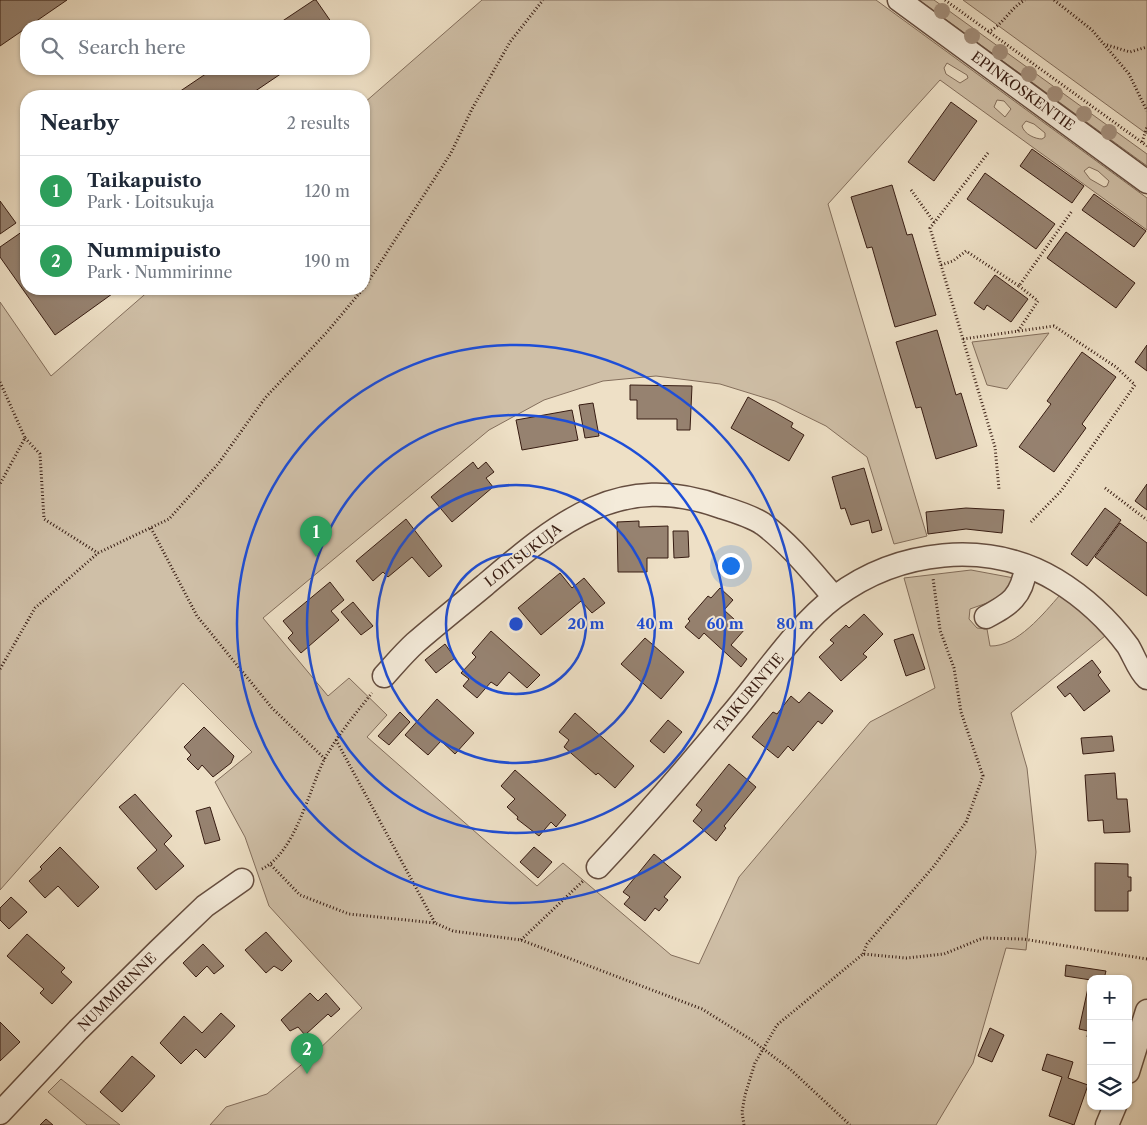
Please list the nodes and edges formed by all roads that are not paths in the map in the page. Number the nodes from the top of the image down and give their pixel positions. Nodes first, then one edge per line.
1 (898, 0) edge
2 (1147, 182) edge
3 (1026, 567) junction
4 (834, 597) junction
5 (986, 617) dead end
6 (384, 676) road end
7 (1147, 681) edge
8 (598, 867) road end
9 (242, 880) road end
10 (1147, 1011) edge
11 (1130, 1065) edge
12 (1113, 1110) edge
13 (0, 1113) edge
14 (1107, 1125) edge

1 - 2 street, EPINKOSKENTIE
3 - 4 street, TAIKURINTIE
3 - 5 street
3 - 7 street, TAIKURINTIE
4 - 6 street, LOITSUKUJA
4 - 8 street, TAIKURINTIE
9 - 13 street, NUMMIRINNE
10 - 11 street
12 - 14 street

